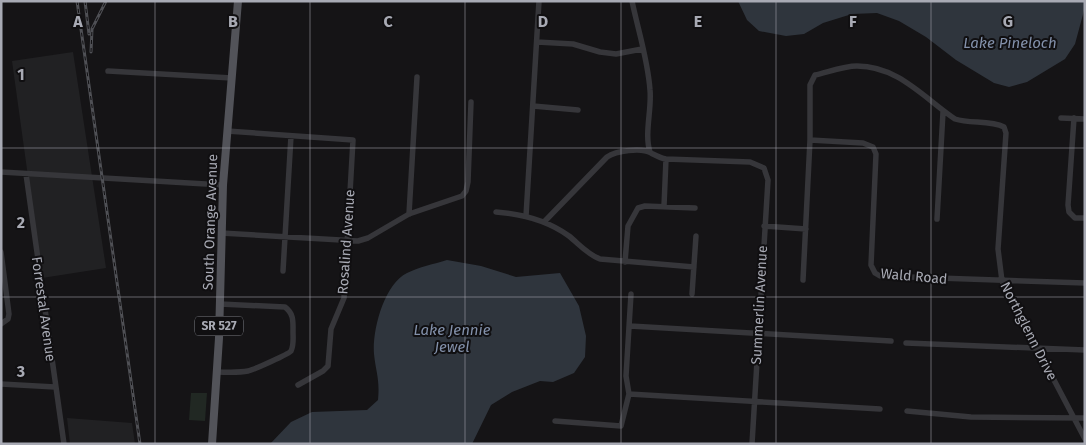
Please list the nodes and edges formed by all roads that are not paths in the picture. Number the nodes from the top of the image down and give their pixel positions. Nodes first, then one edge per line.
1 (238, 1) edge
2 (540, 1) edge
3 (632, 1) edge
4 (537, 42) junction
5 (642, 48) junction
6 (108, 70) dead end
7 (417, 77) dead end
8 (232, 78) junction
9 (471, 102) dead end
10 (533, 106) junction
11 (578, 110) dead end
12 (943, 112) junction
13 (1061, 118) dead end
14 (1074, 118) junction
15 (1085, 119) edge
16 (228, 132) junction
17 (291, 136) junction
18 (810, 140) junction
19 (650, 152) junction
20 (666, 160) junction
21 (1, 173) edge
22 (26, 174) junction
23 (223, 185) junction
24 (664, 206) junction
25 (695, 208) dead end
26 (496, 212) dead end
27 (409, 214) junction
28 (526, 216) junction
29 (1085, 218) edge
30 (936, 219) dead end
31 (544, 222) junction
32 (764, 226) junction
33 (806, 229) junction
34 (221, 233) junction
35 (696, 236) dead end
36 (285, 237) junction
37 (347, 242) junction
38 (1, 252) edge
39 (625, 262) junction
40 (694, 267) junction
41 (284, 270) dead end
42 (803, 280) dead end
43 (1002, 281) junction
44 (1085, 283) edge
45 (632, 294) dead end
46 (692, 294) dead end
47 (220, 304) junction
48 (1, 324) edge
49 (630, 326) junction
50 (758, 334) junction
51 (891, 341) dead end
52 (906, 343) dead end
53 (1038, 350) junction
54 (1085, 350) edge
55 (216, 372) junction
56 (1, 384) edge
57 (298, 385) dead end
58 (55, 387) junction
59 (629, 394) junction
60 (754, 402) junction
61 (880, 408) dead end
62 (907, 411) dead end
63 (1073, 417) junction
64 (1085, 418) edge
65 (555, 421) dead end
66 (1085, 440) edge
67 (64, 444) edge
68 (212, 444) edge
69 (752, 444) edge

1 - 8 main road, South Orange Avenue / SR 527
2 - 4 street
3 - 5 street
4 - 5 street
4 - 10 street
5 - 19 street
6 - 8 street
7 - 27 street
8 - 16 main road, South Orange Avenue / SR 527
9 - 27 street
10 - 11 street
10 - 28 street
12 - 18 street
12 - 30 street
12 - 43 street, Northglenn Drive
13 - 14 street
14 - 15 street
14 - 29 street
16 - 17 street
16 - 23 main road, South Orange Avenue / SR 527
17 - 36 street
17 - 37 street, Rosalind Avenue
18 - 33 street
18 - 43 street, Wald Road
19 - 20 street
19 - 31 street
20 - 24 street
20 - 32 street, Summerlin Avenue
21 - 22 street
22 - 23 street
22 - 58 street, Forrestal Avenue
23 - 34 main road, South Orange Avenue / SR 527
24 - 25 street
24 - 39 street
26 - 28 street
27 - 37 street
28 - 31 street
31 - 39 street
32 - 33 street
32 - 50 street, Summerlin Avenue
33 - 42 street
34 - 36 street
34 - 47 main road, South Orange Avenue / SR 527
35 - 40 street
36 - 37 street
36 - 41 street
37 - 57 street, Rosalind Avenue
38 - 48 street
39 - 40 street
40 - 46 street
43 - 44 street, Wald Road
43 - 53 street, Northglenn Drive
45 - 49 street
47 - 55 main road, South Orange Avenue / SR 527
47 - 55 street
49 - 50 street
49 - 59 street
50 - 51 street
50 - 60 street, Summerlin Avenue
52 - 53 street
53 - 54 street
53 - 63 street, Northglenn Drive
55 - 68 main road, South Orange Avenue / SR 527
56 - 58 street
58 - 67 street, Forrestal Avenue
59 - 60 street
59 - 65 street
60 - 61 street
60 - 69 street, Summerlin Avenue
62 - 63 street
63 - 64 street
63 - 66 street, Northglenn Drive

